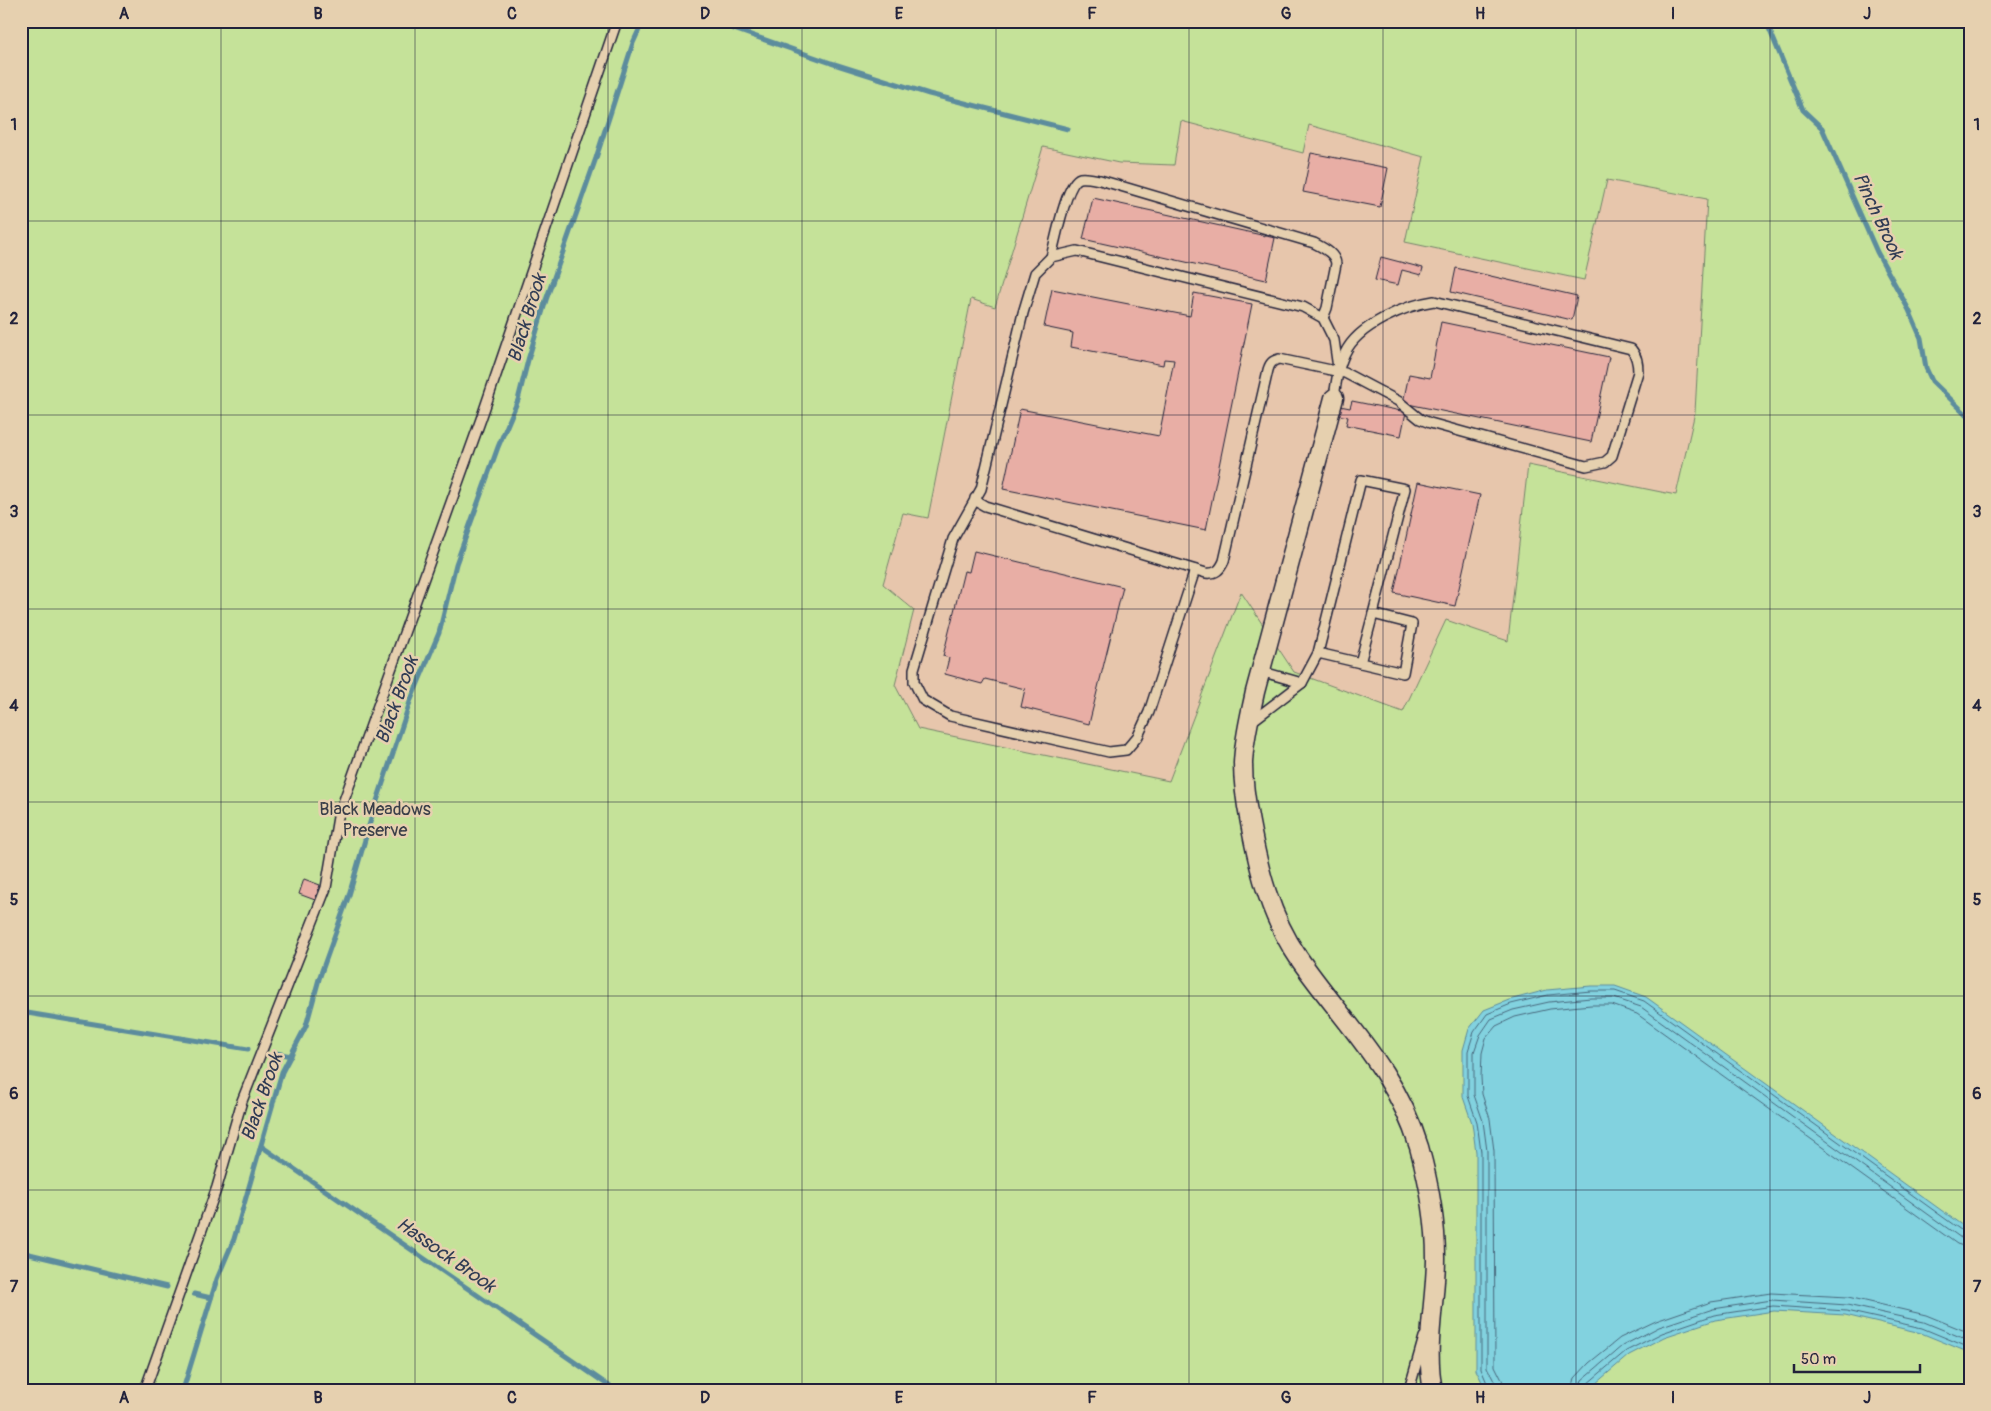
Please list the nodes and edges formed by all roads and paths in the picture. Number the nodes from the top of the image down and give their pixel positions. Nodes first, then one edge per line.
1 (616, 21) edge
2 (1051, 257) junction
3 (1323, 318) junction
4 (1338, 370) junction
5 (1334, 398) joint
6 (975, 498) junction
7 (1195, 570) junction
8 (1373, 614) junction
9 (1318, 652) junction
10 (1360, 662) junction
11 (1260, 671) junction
12 (1302, 683) junction
13 (1248, 724) junction
14 (1433, 1305) junction
15 (145, 1390) edge
16 (1409, 1390) edge
17 (1433, 1390) edge

1 - 15 lane
2 - 3 lane
2 - 3 lane
2 - 6 lane
3 - 4 lane
4 - 4 lane
4 - 5 lane
4 - 7 lane
5 - 11 street
6 - 7 lane
6 - 7 lane
8 - 9 lane
8 - 10 lane
8 - 10 lane
9 - 10 lane
9 - 12 lane
11 - 12 lane
11 - 13 street
12 - 13 lane
13 - 14 street
14 - 16 lane
14 - 17 street

